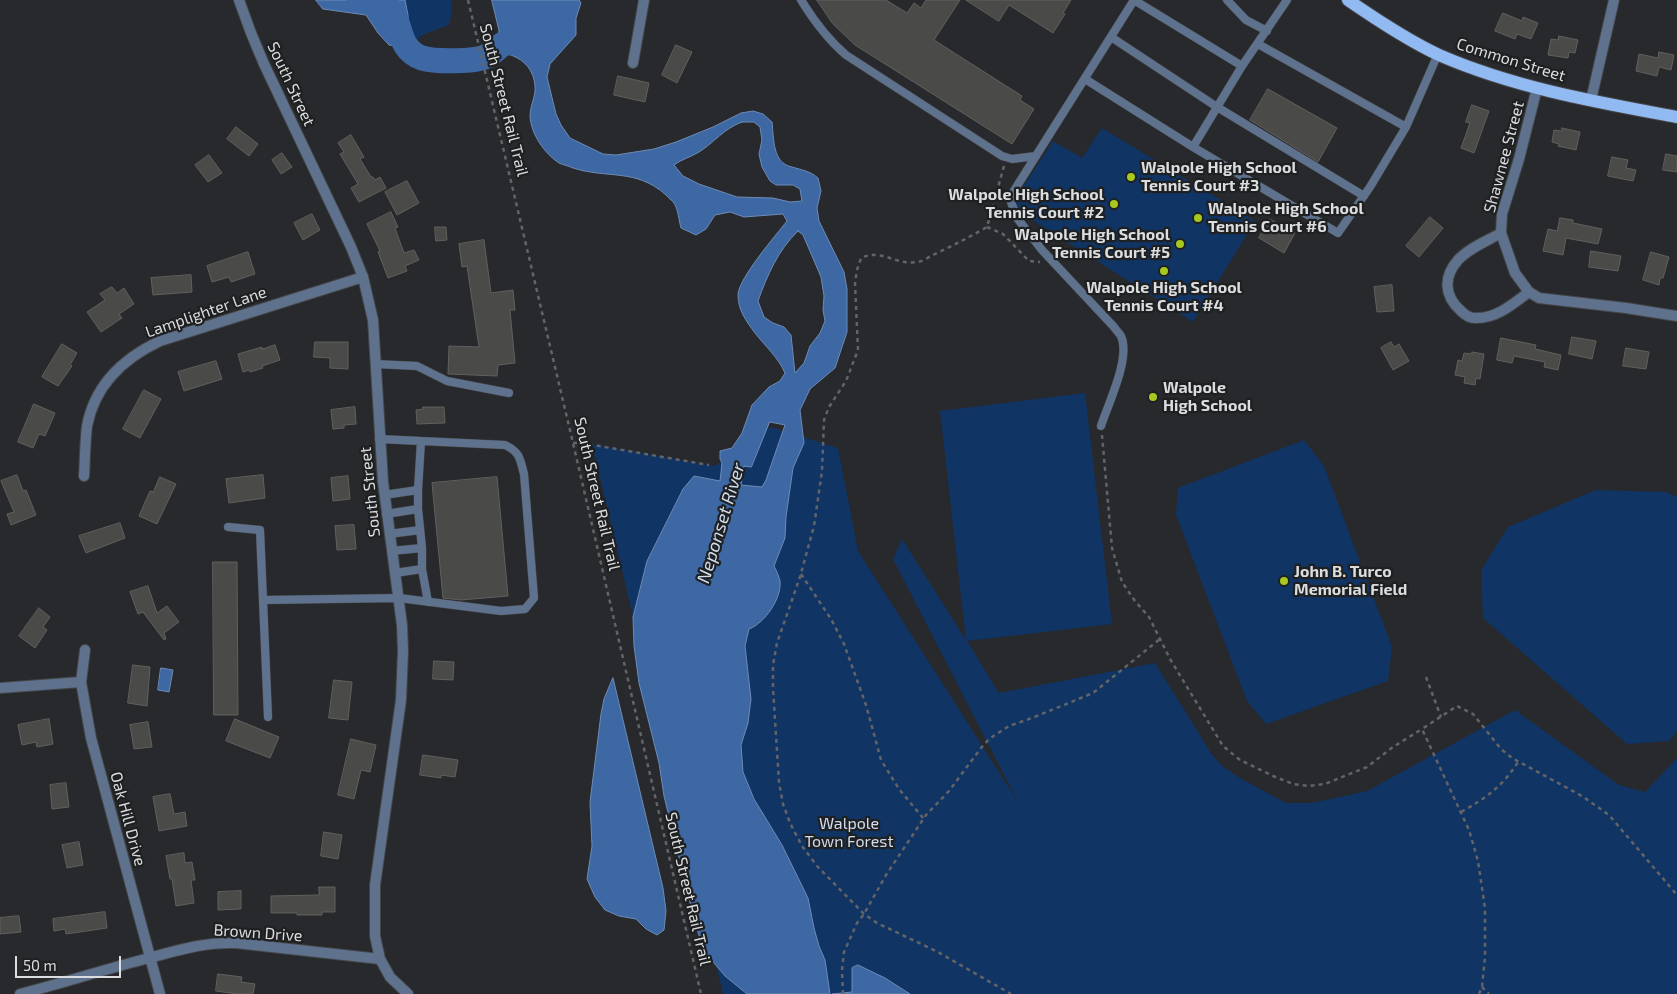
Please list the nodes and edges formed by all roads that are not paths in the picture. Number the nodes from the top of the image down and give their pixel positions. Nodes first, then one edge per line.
1 (239, 0) edge
2 (644, 0) edge
3 (801, 0) edge
4 (1227, 0) edge
5 (1287, 0) edge
6 (1348, 0) edge
7 (1614, 0) edge
8 (1267, 31) junction
9 (1111, 37) junction
10 (1258, 44) junction
11 (1438, 54) junction
12 (633, 63) dead end
13 (1242, 66) junction
14 (1085, 79) junction
15 (1537, 88) junction
16 (1590, 100) junction
17 (1216, 108) junction
18 (1677, 117) edge
19 (1406, 127) junction
20 (1193, 148) junction
21 (1036, 156) junction
22 (1364, 196) junction
23 (1501, 233) junction
24 (363, 277) junction
25 (1529, 292) junction
26 (1677, 316) edge
27 (375, 364) junction
28 (509, 393) dead end
29 (1101, 426) road end
30 (380, 439) junction
31 (421, 441) junction
32 (84, 476) dead end
33 (418, 490) junction
34 (384, 495) junction
35 (418, 509) junction
36 (386, 514) junction
37 (228, 527) dead end
38 (420, 530) junction
39 (389, 534) junction
40 (422, 548) junction
41 (391, 550) junction
42 (422, 569) junction
43 (395, 572) junction
44 (399, 598) junction
45 (263, 600) junction
46 (428, 602) junction
47 (85, 650) dead end
48 (81, 682) junction
49 (0, 688) edge
50 (268, 717) dead end
51 (150, 958) junction
52 (380, 959) junction
53 (20, 994) edge
54 (160, 994) edge
55 (408, 994) edge

1 - 24 street, South Street
2 - 12 street
3 - 21 lane
4 - 8 lane
5 - 8 lane
6 - 11 main road, Common Street
7 - 16 street
8 - 10 lane
9 - 13 lane
9 - 14 lane
9 - 17 lane
10 - 13 lane
10 - 19 lane
11 - 15 main road, Common Street
11 - 19 lane
13 - 17 lane
14 - 20 lane
14 - 21 lane
15 - 16 main road, Common Street
15 - 23 street, Shawnee Street
16 - 18 main road, Common Street
17 - 20 lane
17 - 22 lane
19 - 22 lane
20 - 22 lane
21 - 29 lane
23 - 25 street
23 - 25 street
24 - 27 street, South Street
24 - 32 street, Lamplighter Lane
25 - 26 street
27 - 28 lane
27 - 30 street, South Street
30 - 31 lane
30 - 34 street, South Street
31 - 33 lane
31 - 46 lane
33 - 34 lane
33 - 35 lane
34 - 36 street, South Street
35 - 36 lane
35 - 38 lane
36 - 39 street, South Street
37 - 45 lane
38 - 39 lane
38 - 40 lane
39 - 41 street, South Street
40 - 41 lane
40 - 42 lane
41 - 43 street, South Street
42 - 43 lane
42 - 46 lane
43 - 44 street, South Street
44 - 45 lane
44 - 46 lane
44 - 52 street, South Street
45 - 50 lane
47 - 48 street, Oak Hill Drive
48 - 49 street
48 - 51 street, Oak Hill Drive
51 - 52 street, Brown Drive
51 - 53 street, Brown Drive
51 - 54 street, Oak Hill Drive
52 - 55 street, South Street

